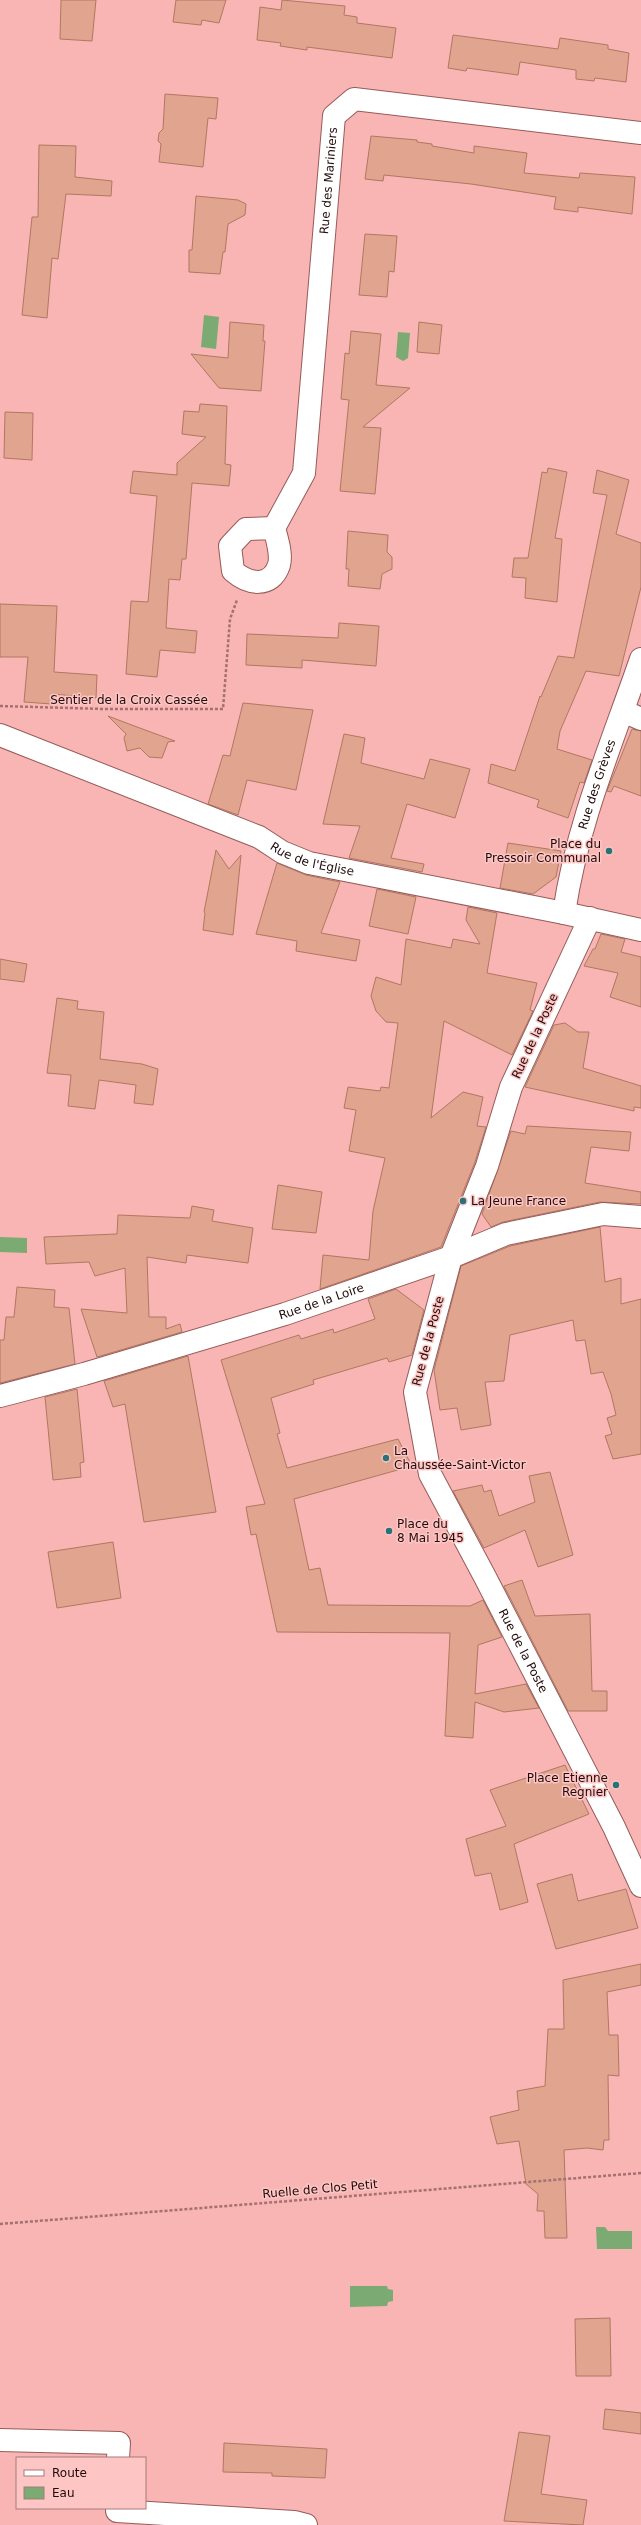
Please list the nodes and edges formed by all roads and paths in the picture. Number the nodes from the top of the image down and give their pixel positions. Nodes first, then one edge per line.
1 (641, 134) edge
2 (274, 528) junction
3 (244, 580) junction
4 (641, 659) edge
5 (0, 706) edge
6 (632, 715) edge
7 (0, 735) edge
8 (564, 912) junction
9 (590, 918) junction
10 (641, 930) edge
11 (641, 1217) edge
12 (450, 1257) junction
13 (0, 1396) edge
14 (641, 1886) edge
15 (641, 2173) edge
16 (0, 2224) edge
17 (0, 2440) edge
18 (118, 2457) edge
19 (117, 2509) edge
20 (306, 2525) edge

1 - 2 street, Rue des Mariniers
2 - 3 street
2 - 3 street
3 - 5 path, Sentier de la Croix Cassée
4 - 6 street, Rue des Grèves
6 - 8 street, Rue des Grèves
7 - 8 street, Rue de l'Église
8 - 9 street, Rue de l'Église
9 - 10 street, Rue de l'Église
9 - 12 street, Rue de la Poste
11 - 12 street, Rue de la Loire
12 - 13 street, Rue de la Loire
12 - 14 street, Rue de la Poste
15 - 16 path, Ruelle de Clos Petit
17 - 18 street
19 - 20 street

